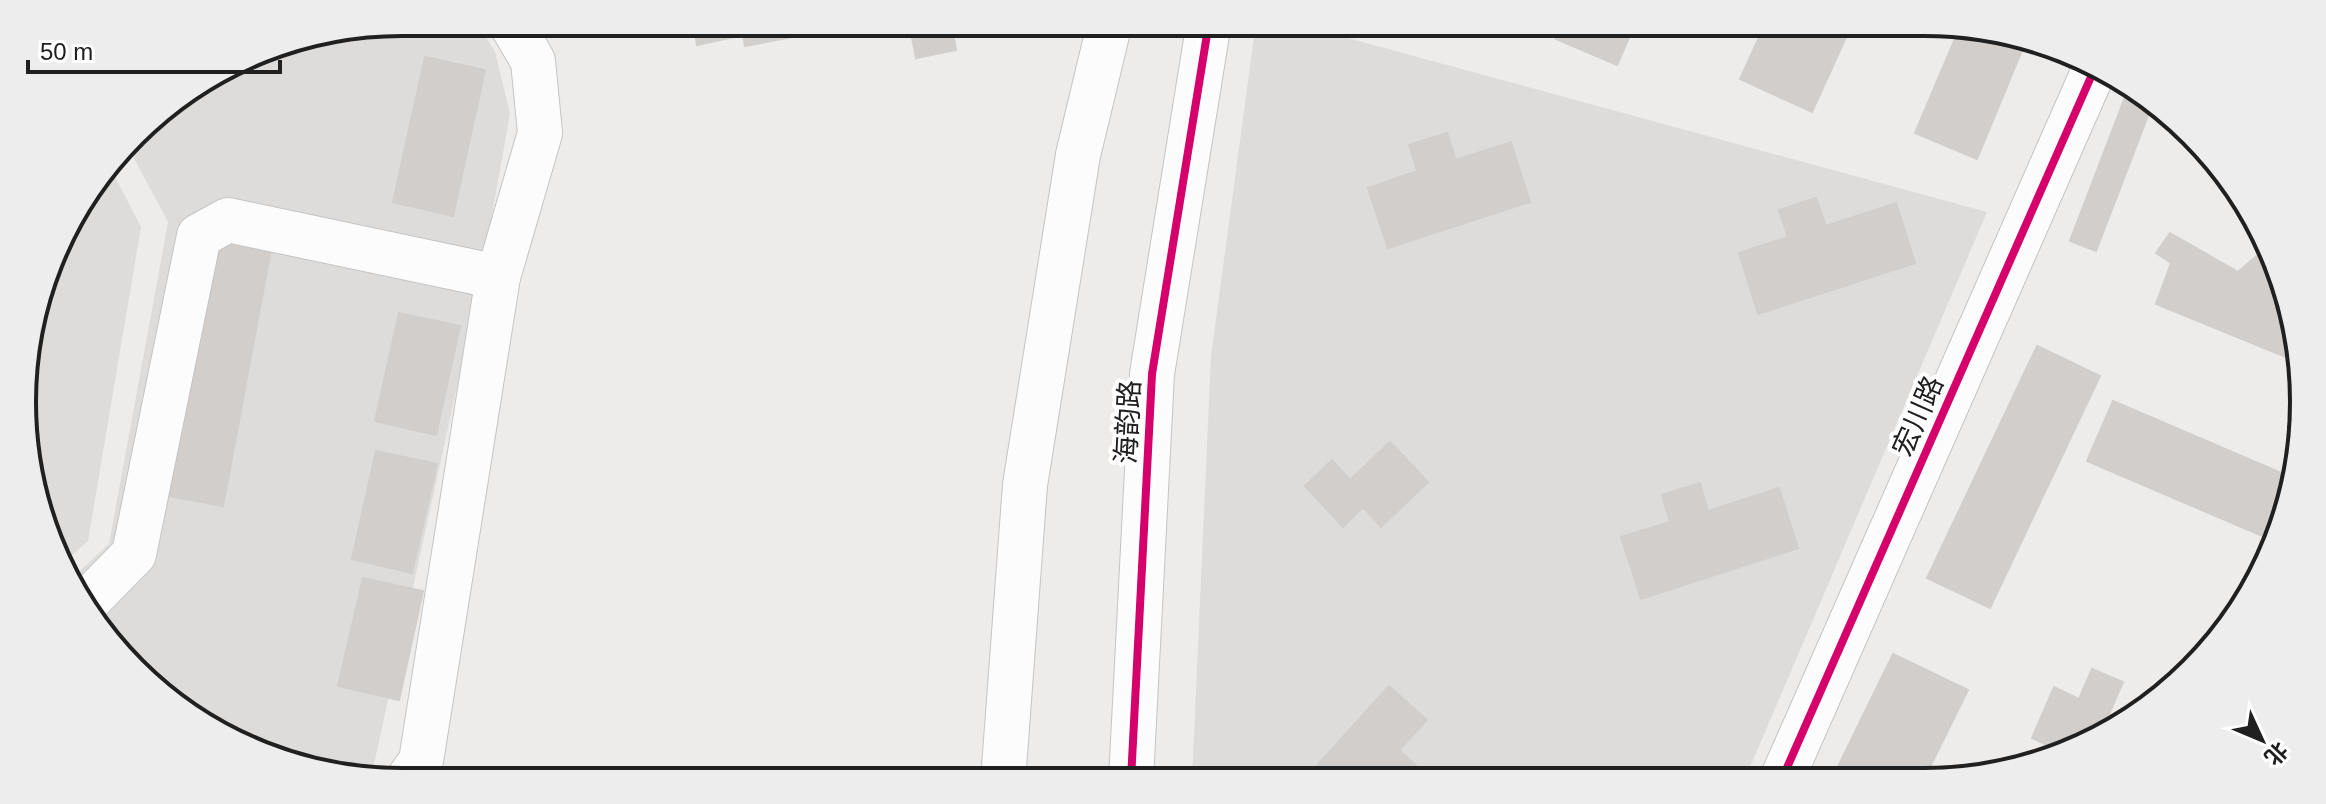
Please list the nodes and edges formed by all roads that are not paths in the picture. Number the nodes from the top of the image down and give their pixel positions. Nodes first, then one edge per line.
1 (518, 36) edge
2 (1107, 36) edge
3 (1207, 36) edge
4 (2091, 77) edge
5 (498, 277) junction
6 (92, 596) edge
7 (416, 768) edge
8 (1004, 768) edge
9 (1132, 768) edge
10 (1787, 768) edge

1 - 5 street
2 - 8 street
3 - 9 street, 海韵路
4 - 10 street, 宏川路
5 - 6 street
5 - 7 street

